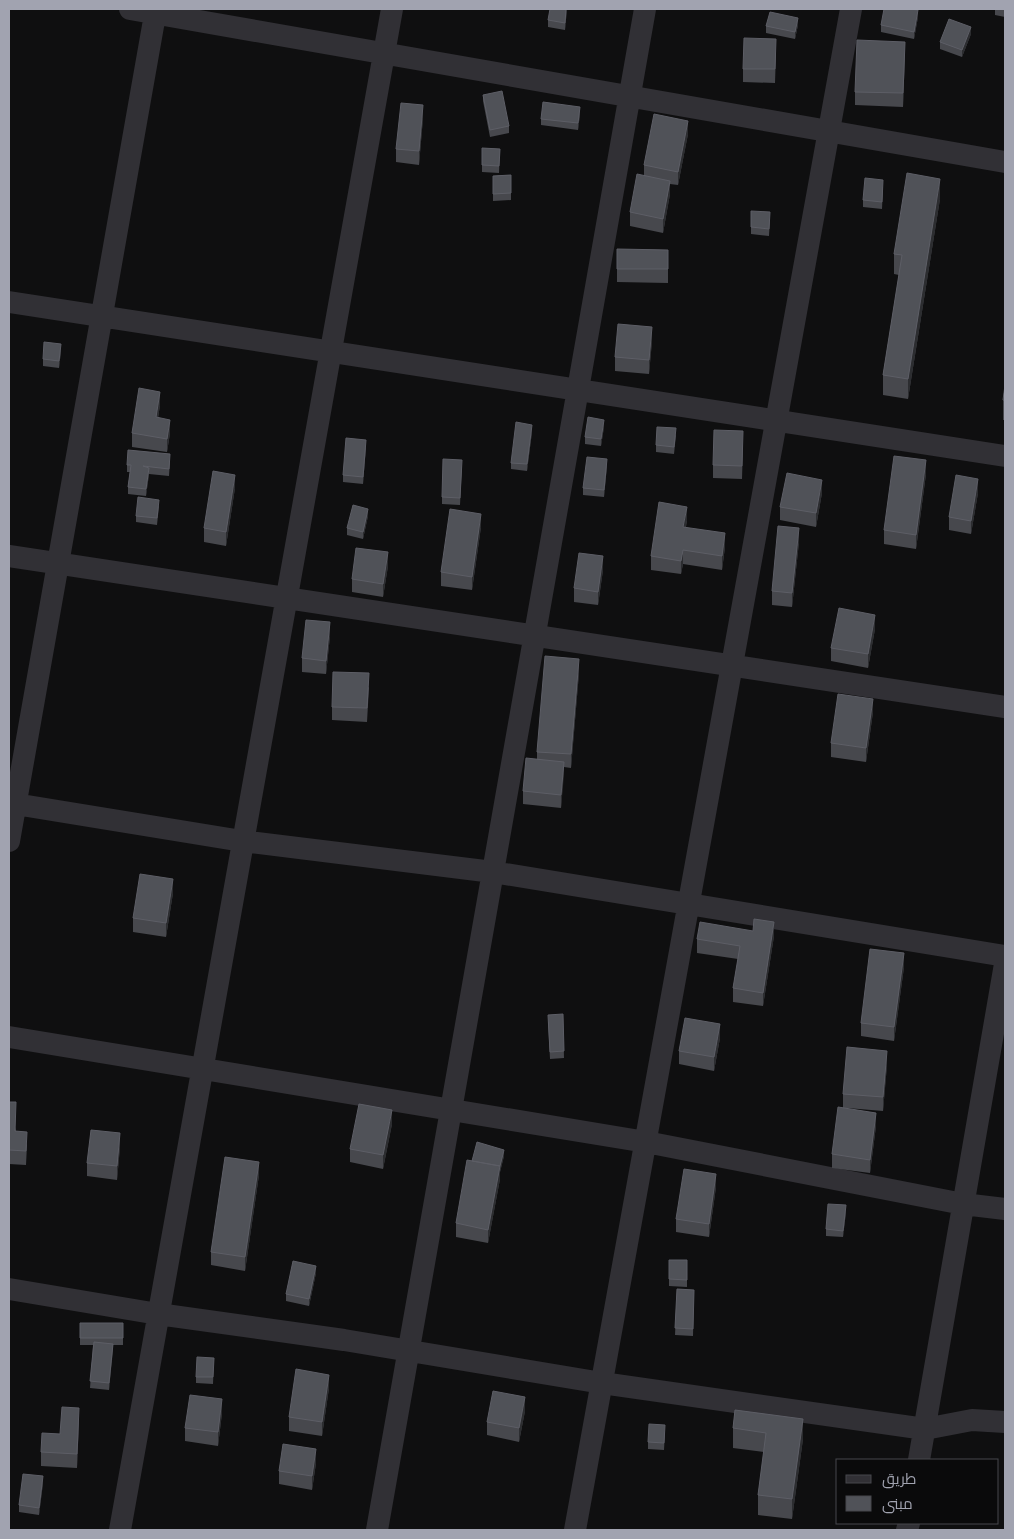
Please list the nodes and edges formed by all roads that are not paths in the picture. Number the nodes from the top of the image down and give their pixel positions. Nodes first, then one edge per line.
1 (130, 9) edge
2 (392, 9) edge
3 (645, 9) edge
4 (851, 9) edge
5 (156, 11) edge
6 (384, 53) junction
7 (630, 96) junction
8 (829, 131) junction
9 (1005, 162) edge
10 (9, 302) edge
11 (101, 316) junction
12 (330, 352) junction
13 (578, 390) junction
14 (777, 421) junction
15 (1005, 456) edge
16 (9, 556) edge
17 (57, 564) junction
18 (286, 598) junction
19 (535, 636) junction
20 (732, 666) junction
21 (1005, 707) edge
22 (12, 803) edge
23 (242, 841) junction
24 (9, 842) edge
25 (493, 872) junction
26 (689, 904) junction
27 (1005, 956) edge
28 (1005, 964) edge
29 (9, 1037) edge
30 (202, 1069) junction
31 (451, 1110) junction
32 (646, 1142) junction
33 (963, 1204) junction
34 (1005, 1209) edge
35 (9, 1289) edge
36 (158, 1314) junction
37 (409, 1351) junction
38 (602, 1383) junction
39 (1005, 1422) edge
40 (925, 1428) junction
41 (919, 1459) edge
42 (120, 1530) edge
43 (377, 1530) edge
44 (575, 1530) edge

1 - 5 street
2 - 6 street
3 - 7 street
4 - 8 street
5 - 6 street
5 - 11 street
6 - 7 street
6 - 12 street
7 - 8 street
7 - 13 street
8 - 9 street
8 - 14 street
10 - 11 street
11 - 12 street
11 - 17 street
12 - 13 street
12 - 18 street
13 - 14 street
13 - 19 street
14 - 15 street
14 - 20 street
16 - 17 street
17 - 18 street
17 - 22 street
18 - 19 street
18 - 23 street
19 - 20 street
19 - 25 street
20 - 21 street
20 - 26 street
22 - 23 street
22 - 24 street
23 - 25 street
23 - 30 street
25 - 26 street
25 - 31 street
26 - 27 street
26 - 32 street
28 - 33 street
29 - 30 street
30 - 31 street
30 - 36 street
31 - 32 street
31 - 37 street
32 - 33 street
32 - 38 street
33 - 34 street
33 - 40 street
35 - 36 street
36 - 37 street
36 - 42 street
37 - 38 street
37 - 43 street
38 - 40 street
38 - 44 street
39 - 40 street
40 - 41 street

